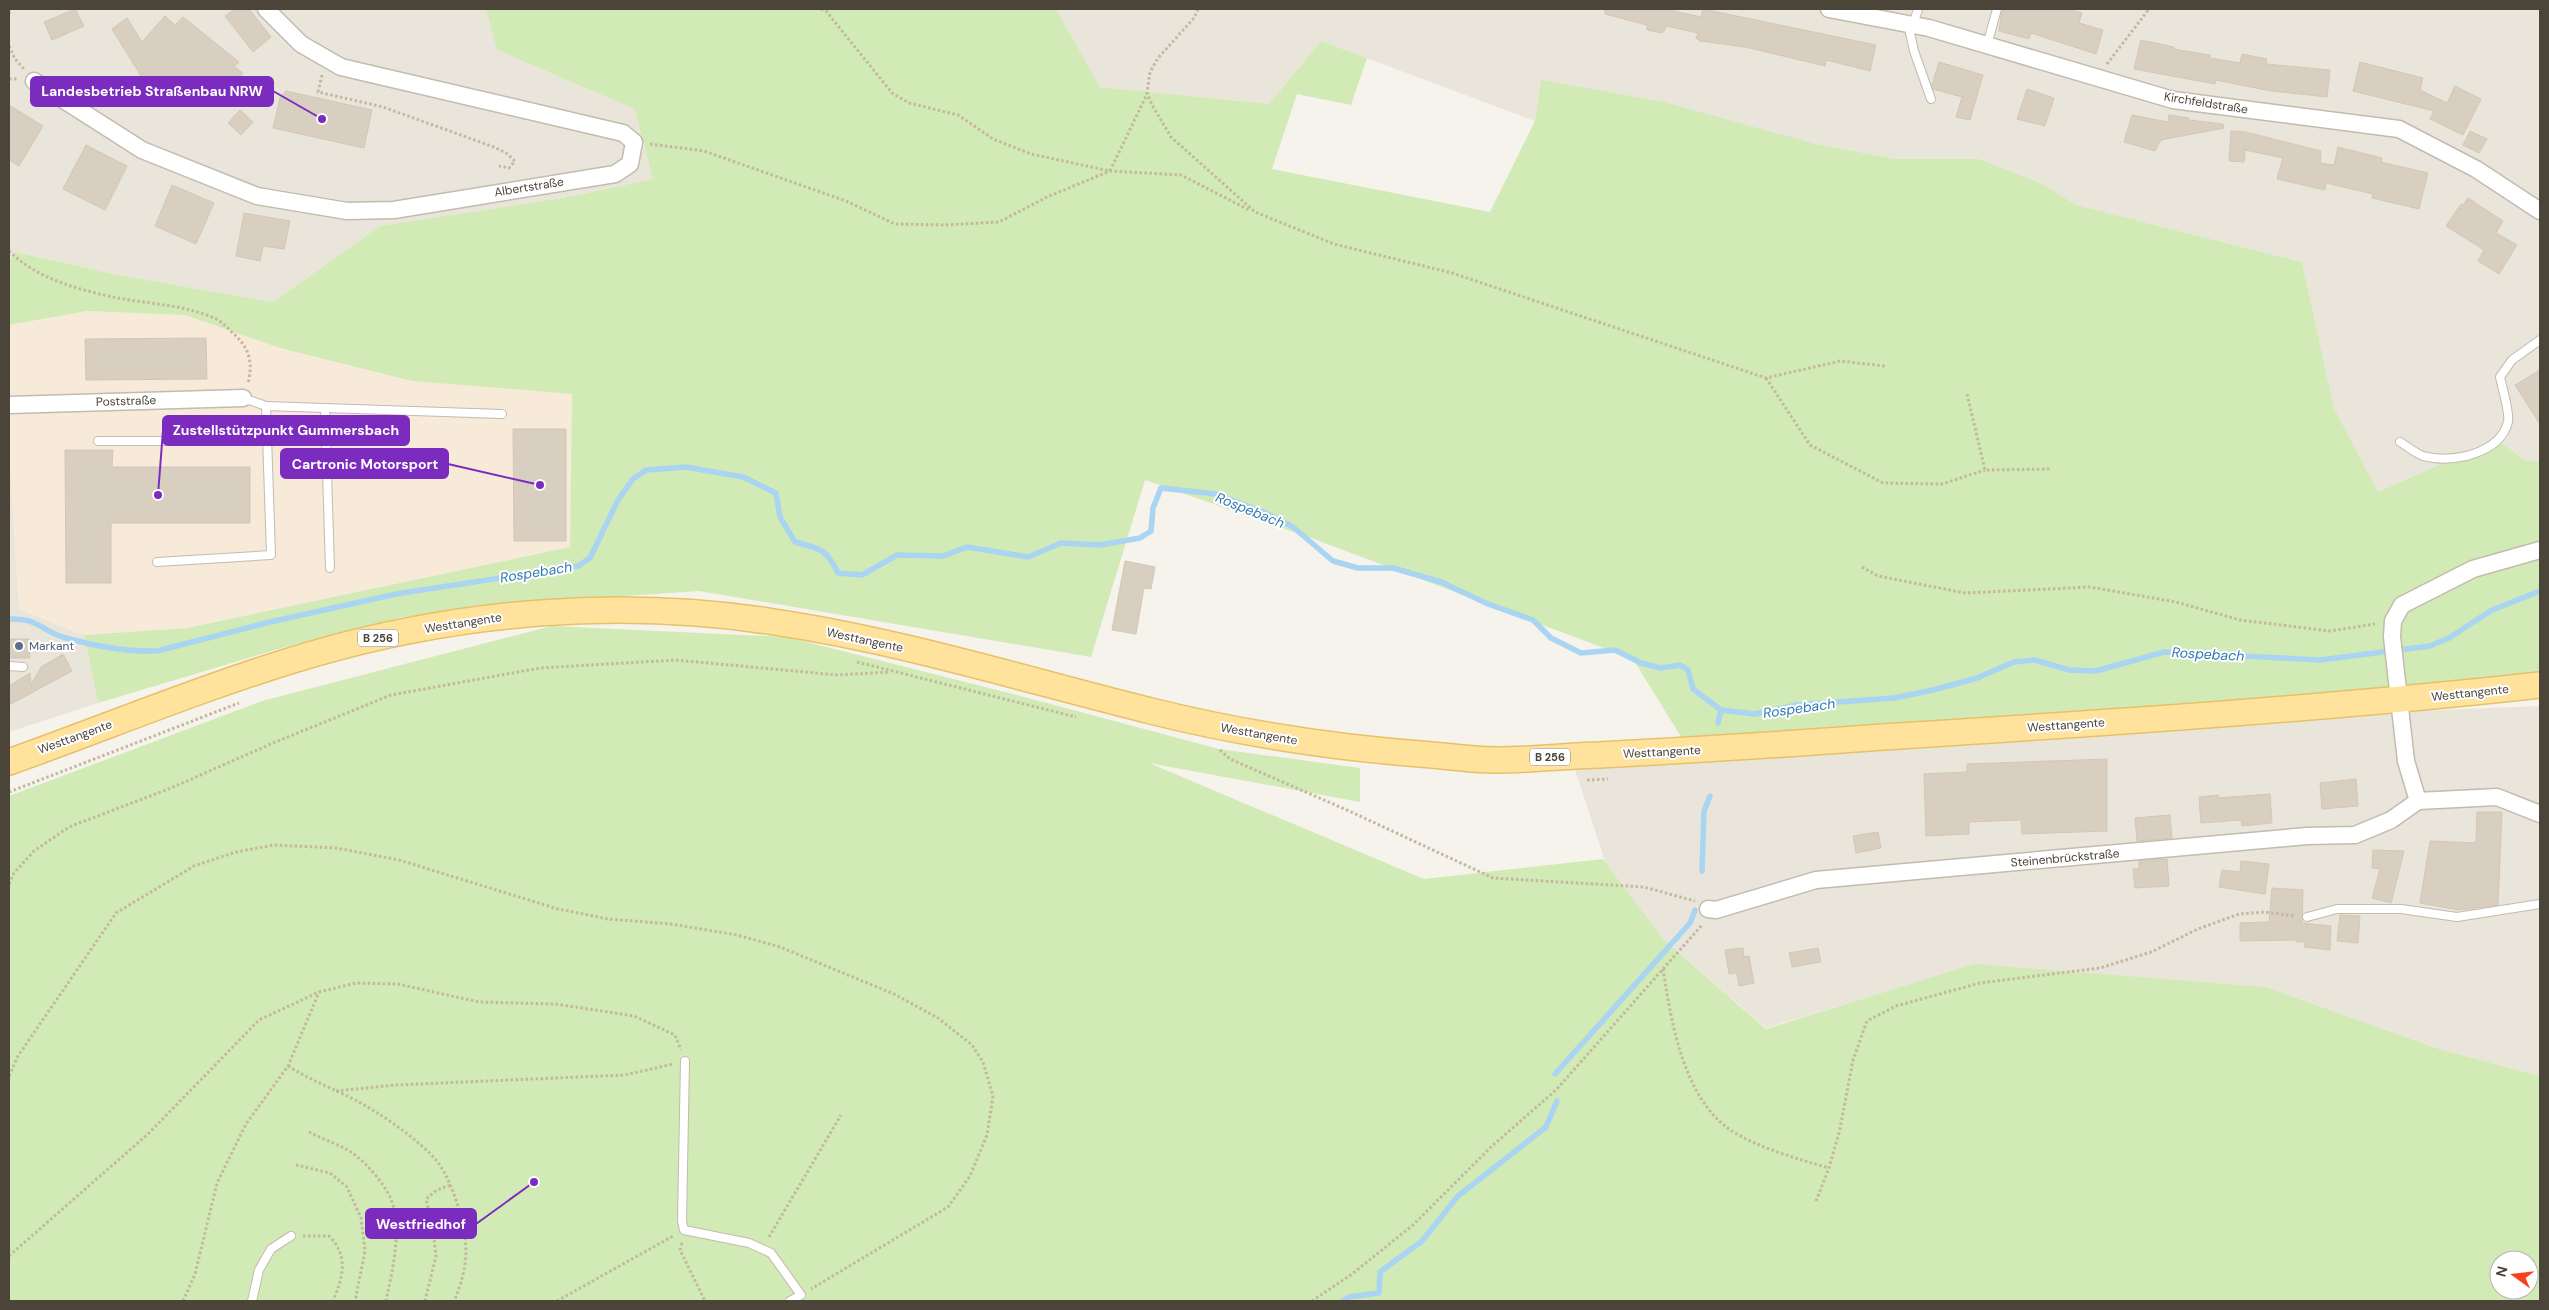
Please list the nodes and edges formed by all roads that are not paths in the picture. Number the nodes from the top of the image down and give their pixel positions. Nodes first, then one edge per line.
1 (266, 9) edge
2 (1829, 9) edge
3 (1918, 9) edge
4 (1997, 9) edge
5 (1910, 24) junction
6 (1987, 45) junction
7 (34, 81) road end
8 (1931, 99) dead end
9 (2540, 211) edge
10 (2540, 340) edge
11 (243, 398) joint
12 (9, 404) edge
13 (266, 406) junction
14 (324, 408) junction
15 (502, 414) dead end
16 (98, 441) dead end
17 (268, 441) junction
18 (2400, 442) dead end
19 (2540, 550) edge
20 (157, 562) dead end
21 (330, 568) dead end
22 (9, 666) edge
23 (22, 667) dead end
24 (2540, 685) edge
25 (2399, 700) junction
26 (9, 762) edge
27 (2418, 801) junction
28 (2540, 814) edge
29 (2540, 904) edge
30 (1712, 909) road end
31 (2307, 917) road end
32 (685, 1061) road end
33 (290, 1236) road end
34 (252, 1301) edge
35 (790, 1301) edge

1 - 7 street, Albertstraße
2 - 5 street, Kirchfeldstraße
3 - 5 lane
4 - 6 lane
5 - 6 street, Kirchfeldstraße
5 - 8 lane
6 - 9 street, Kirchfeldstraße
10 - 18 lane
11 - 12 street, Poststraße
11 - 13 lane
13 - 14 lane
13 - 17 lane
14 - 15 lane
14 - 21 lane
16 - 17 lane
17 - 20 lane
19 - 25 street
22 - 23 lane
24 - 25 main road, Westtangente / B 256
25 - 26 main road, Westtangente / B 256
25 - 27 street
27 - 28 street
27 - 30 street, Steinenbrückstraße
29 - 31 lane
32 - 35 lane
33 - 34 lane

